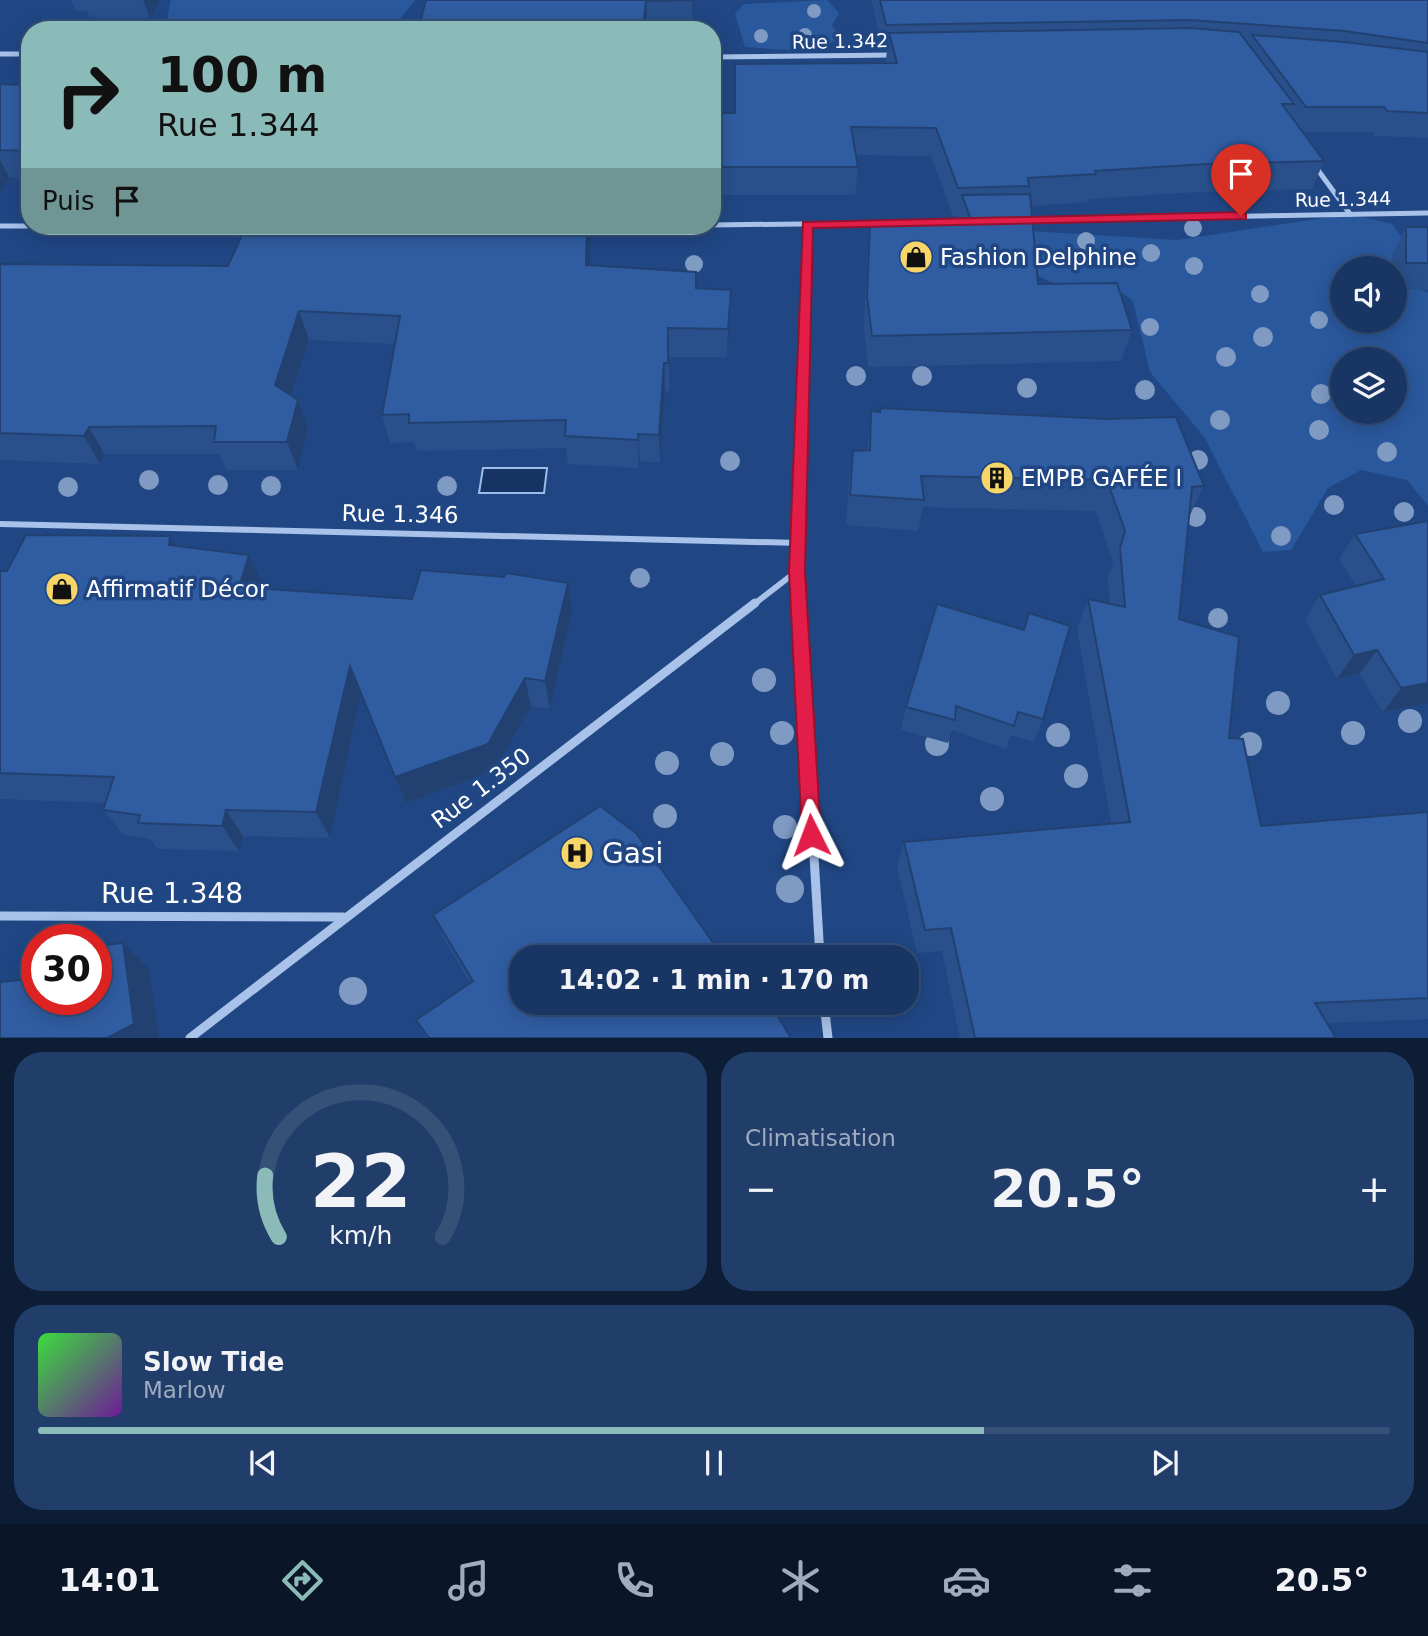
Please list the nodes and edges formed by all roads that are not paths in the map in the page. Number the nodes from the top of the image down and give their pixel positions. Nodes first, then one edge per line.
1 (0, 54) edge
2 (21, 54) edge
3 (906, 54) edge
4 (721, 57) edge
5 (1311, 160) edge
6 (1428, 213) edge
7 (1350, 214) junction
8 (1016, 220) edge
9 (974, 221) edge
10 (721, 225) edge
11 (807, 225) junction
12 (0, 226) edge
13 (21, 226) edge
14 (0, 524) edge
15 (799, 543) junction
16 (797, 571) junction
17 (0, 916) edge
18 (344, 916) junction
19 (819, 945) edge
20 (825, 1015) edge
21 (190, 1038) edge
22 (828, 1038) edge

1 - 2 street
3 - 4 street, Rue 1.342
5 - 7 street
6 - 7 street, Rue 1.344
7 - 8 street, Rue 1.344
9 - 11 street
10 - 11 street
11 - 15 street
12 - 13 street
14 - 15 street, Rue 1.346
15 - 16 street
16 - 18 street, Rue 1.350
16 - 19 street
17 - 18 street, Rue 1.348
18 - 21 street, Rue 1.350
20 - 22 street

